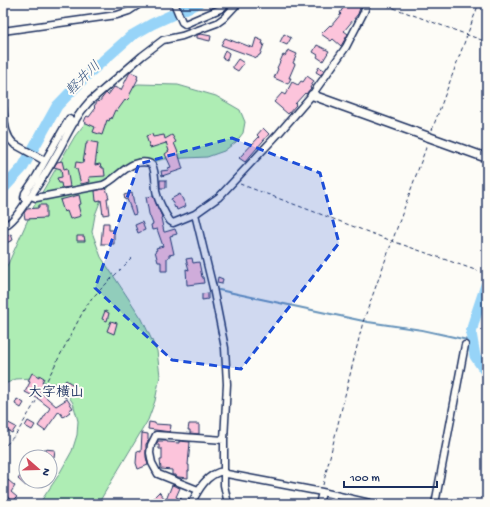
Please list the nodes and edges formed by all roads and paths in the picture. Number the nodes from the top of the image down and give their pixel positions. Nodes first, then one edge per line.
1 (141, 3) edge
2 (228, 3) edge
3 (238, 3) edge
4 (367, 3) edge
5 (380, 3) edge
6 (479, 3) edge
7 (174, 4) edge
8 (3, 32) edge
9 (467, 35) junction
10 (487, 42) edge
11 (312, 95) junction
12 (3, 108) edge
13 (75, 122) junction
14 (430, 138) junction
15 (487, 158) edge
16 (42, 160) junction
17 (234, 181) junction
18 (29, 198) junction
19 (195, 214) junction
20 (3, 227) edge
21 (392, 241) junction
22 (133, 257) dead end
23 (478, 271) dead end
24 (464, 345) dead end
25 (224, 440) junction
26 (3, 451) edge
27 (224, 471) junction
28 (198, 490) junction
29 (322, 492) junction
30 (192, 504) edge
31 (228, 504) edge
32 (319, 504) edge
33 (374, 504) edge
34 (435, 504) edge

1 - 8 street
2 - 7 street
3 - 13 street
4 - 11 street
5 - 9 path
6 - 9 path
9 - 10 path
9 - 14 path
11 - 14 street
11 - 17 street
12 - 16 street
13 - 16 street
13 - 18 street
14 - 15 street
14 - 21 path
16 - 18 street
17 - 19 street
17 - 21 path
18 - 19 street
18 - 20 street
19 - 25 street
21 - 23 path
21 - 29 path
22 - 26 path
24 - 34 street
25 - 27 street
25 - 28 street
27 - 28 street
27 - 29 street
27 - 31 street
28 - 30 street
29 - 32 street
29 - 33 street

